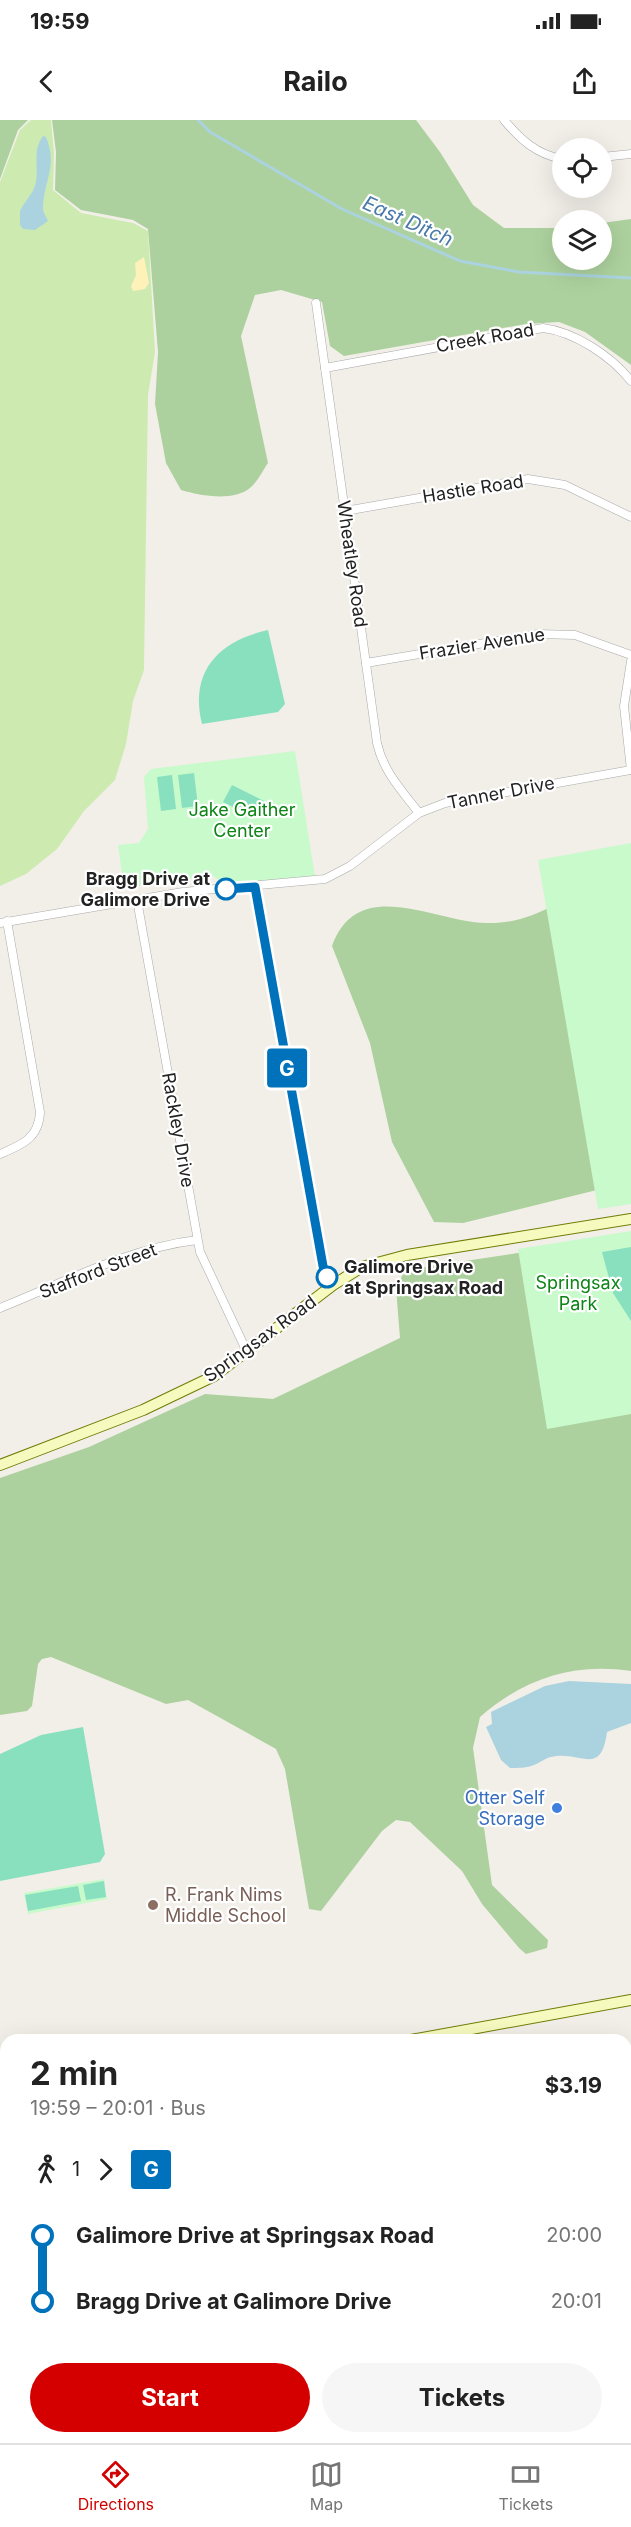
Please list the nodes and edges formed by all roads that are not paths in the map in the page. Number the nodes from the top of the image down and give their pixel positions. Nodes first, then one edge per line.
1 (504, 120) edge
2 (631, 154) edge
3 (552, 156) edge
4 (612, 156) edge
5 (316, 303) dead end
6 (325, 368) junction
7 (631, 381) edge
8 (345, 511) junction
9 (631, 517) edge
10 (631, 655) edge
11 (631, 661) edge
12 (366, 663) junction
13 (631, 770) edge
14 (419, 813) junction
15 (255, 887) junction
16 (137, 900) junction
17 (3, 922) edge
18 (0, 1154) edge
19 (631, 1219) edge
20 (197, 1240) junction
21 (333, 1285) junction
22 (0, 1308) edge
23 (247, 1352) junction
24 (0, 1465) edge
25 (629, 2001) edge
26 (444, 2034) edge

1 - 3 street
2 - 4 street
5 - 6 street, Wheatley Road
6 - 7 street, Creek Road
6 - 8 street, Wheatley Road
8 - 9 street, Hastie Road
8 - 12 street, Wheatley Road
10 - 12 street, Frazier Avenue
11 - 13 street
12 - 14 street, Wheatley Road
13 - 14 street, Tanner Drive
14 - 15 street, Tanner Drive
15 - 16 street, Tanner Drive
15 - 21 street
16 - 17 street, Tanner Drive
16 - 20 street, Rackley Drive
17 - 18 street
19 - 21 street, Springsax Road
20 - 22 street, Stafford Street
20 - 23 street, Rackley Drive
21 - 23 street, Springsax Road
23 - 24 street, Springsax Road
25 - 26 street

